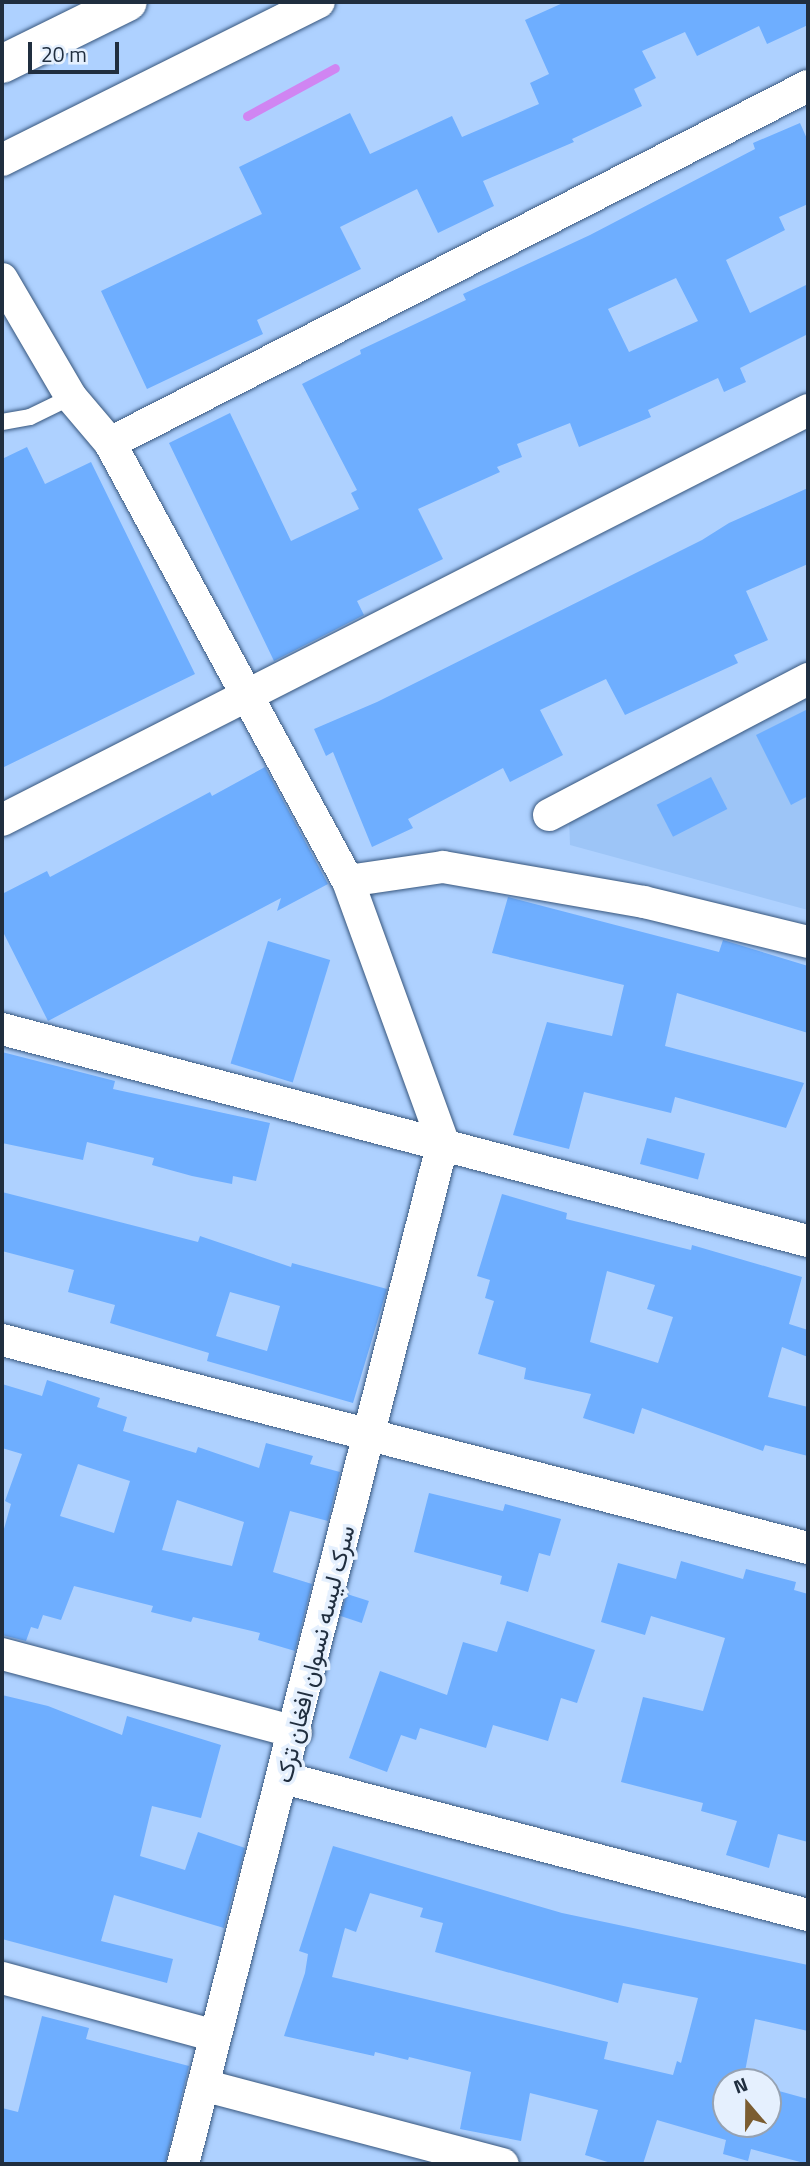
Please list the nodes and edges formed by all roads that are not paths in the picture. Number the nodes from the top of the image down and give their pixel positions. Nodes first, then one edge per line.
1 (128, 2) edge
2 (318, 2) edge
3 (2, 65) edge
4 (808, 86) edge
5 (2, 160) edge
6 (5, 286) edge
7 (71, 397) junction
8 (808, 410) edge
9 (2, 421) edge
10 (110, 443) junction
11 (808, 680) edge
12 (248, 693) junction
13 (549, 815) dead end
14 (2, 820) edge
15 (348, 881) junction
16 (808, 942) edge
17 (2, 1029) edge
18 (443, 1142) junction
19 (808, 1241) edge
20 (2, 1340) edge
21 (370, 1435) junction
22 (808, 1548) edge
23 (2, 1654) edge
24 (296, 1732) junction
25 (284, 1778) junction
26 (808, 1915) edge
27 (2, 1978) edge
28 (215, 2036) junction
29 (203, 2085) junction
30 (183, 2164) edge
31 (503, 2164) edge

1 - 3 main road
2 - 5 street
4 - 10 street
6 - 7 street
7 - 9 lane
7 - 10 street
8 - 12 street
10 - 12 street
11 - 13 street
12 - 14 street
12 - 15 street
15 - 16 street
15 - 18 street
17 - 18 street
18 - 19 street
18 - 21 street, سرک لیسه نسوان افغان‌ ترک
20 - 21 street
21 - 22 street
21 - 24 street, سرک لیسه نسوان افغان‌ ترک
23 - 24 street
24 - 25 street, سرک لیسه نسوان افغان‌ ترک
25 - 26 street
25 - 28 street, سرک لیسه نسوان افغان‌ ترک
27 - 28 street
28 - 29 street, سرک لیسه نسوان افغان‌ ترک
29 - 30 street, سرک لیسه نسوان افغان‌ ترک
29 - 31 street

